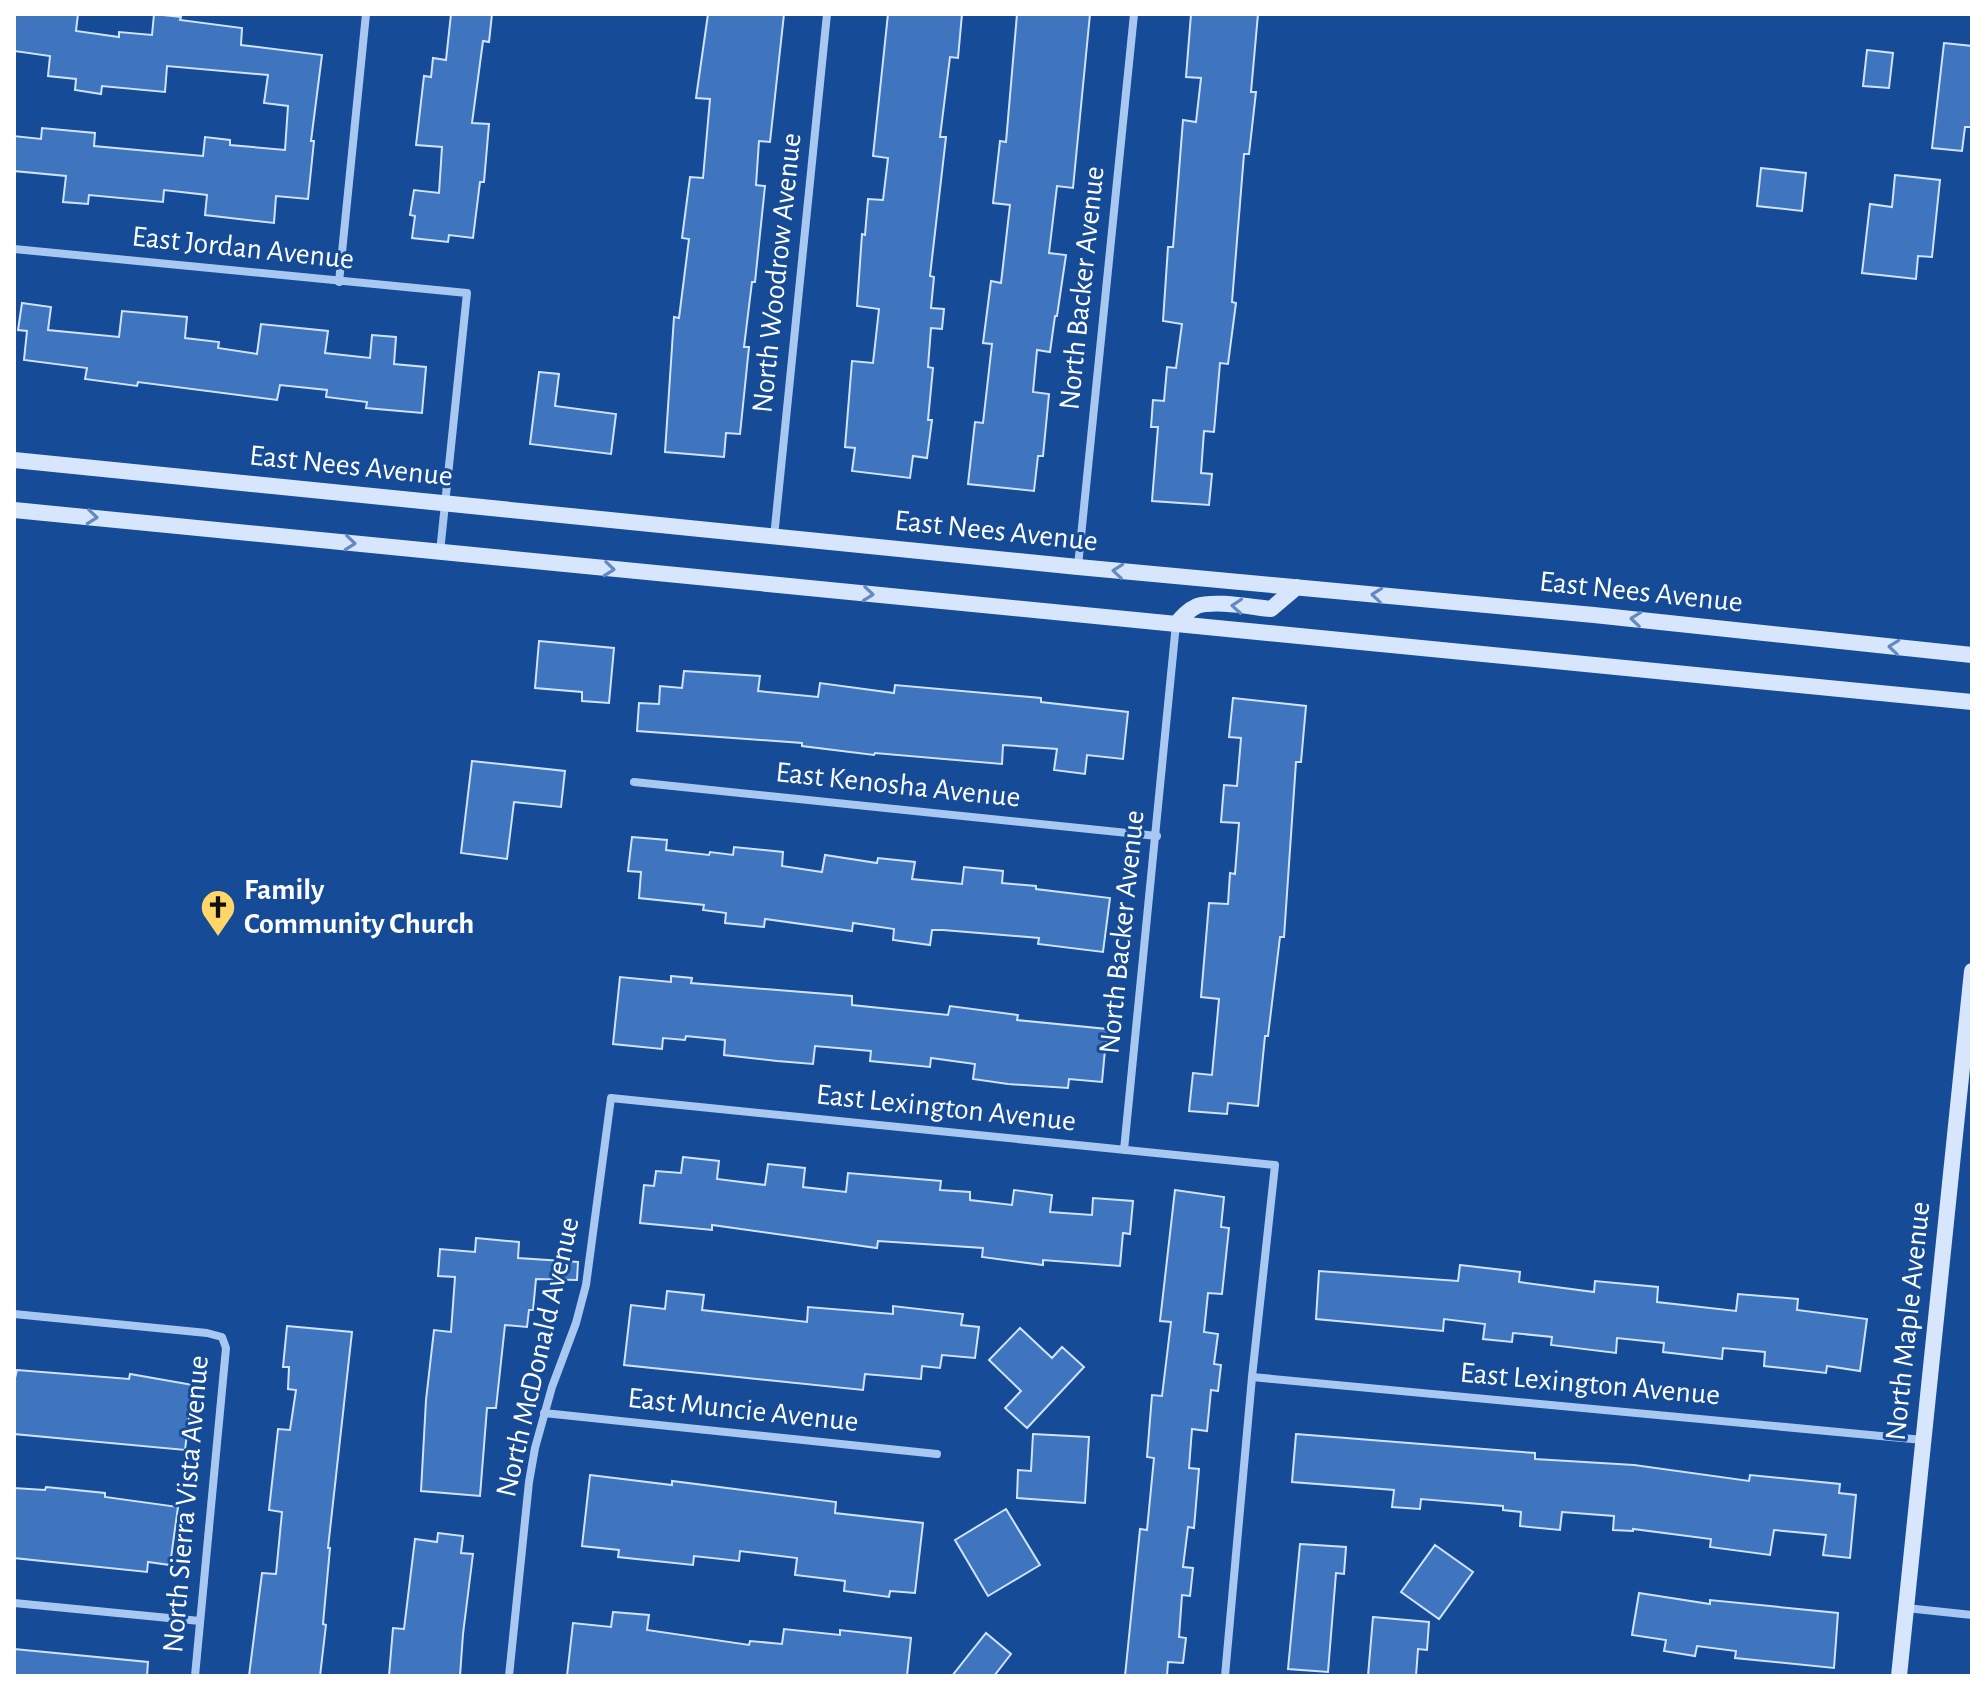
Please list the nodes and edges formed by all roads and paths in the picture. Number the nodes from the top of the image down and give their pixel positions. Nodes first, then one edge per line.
1 (366, 14) edge
2 (827, 14) edge
3 (1134, 14) edge
4 (14, 249) edge
5 (339, 282) junction
6 (14, 460) edge
7 (445, 503) junction
8 (14, 510) edge
9 (774, 537) junction
10 (440, 552) junction
11 (1078, 567) junction
12 (1297, 587) junction
13 (1176, 624) junction
14 (1972, 655) edge
15 (1972, 702) edge
16 (634, 782) dead end
17 (1157, 836) junction
18 (1972, 971) edge
19 (611, 1098) joint
20 (1124, 1150) junction
21 (14, 1314) edge
22 (1252, 1377) junction
23 (544, 1413) junction
24 (1923, 1440) junction
25 (937, 1454) dead end
26 (14, 1603) edge
27 (1906, 1608) junction
28 (1972, 1615) edge
29 (200, 1621) junction
30 (195, 1676) edge
31 (509, 1676) edge
32 (1225, 1676) edge
33 (1899, 1676) edge

1 - 5 street
2 - 9 street, North Woodrow Avenue
3 - 11 street, North Backer Avenue
4 - 5 street, East Jordan Avenue
5 - 7 street, East Jordan Avenue
6 - 7 main road, East Nees Avenue
7 - 9 main road, East Nees Avenue
7 - 10 street
8 -> 10 main road
9 - 11 main road, East Nees Avenue
10 -> 13 main road
12 -> 11 main road, East Nees Avenue
12 -> 13 main road
14 -> 12 main road, East Nees Avenue
13 - 15 main road
13 - 17 street, North Backer Avenue
16 - 17 street, East Kenosha Avenue
17 - 20 street, North Backer Avenue
18 - 24 main road, North Maple Avenue
19 - 20 street, East Lexington Avenue
19 - 23 street, North McDonald Avenue
20 - 22 street, East Lexington Avenue
21 - 29 street, North Sierra Vista Avenue
22 - 24 street, East Lexington Avenue
22 - 32 street
23 - 25 street, East Muncie Avenue
23 - 31 street, North McDonald Avenue
24 - 27 main road, North Maple Avenue
26 - 29 street
27 - 28 street
27 - 33 main road, North Maple Avenue
29 - 30 street, North Sierra Vista Avenue

